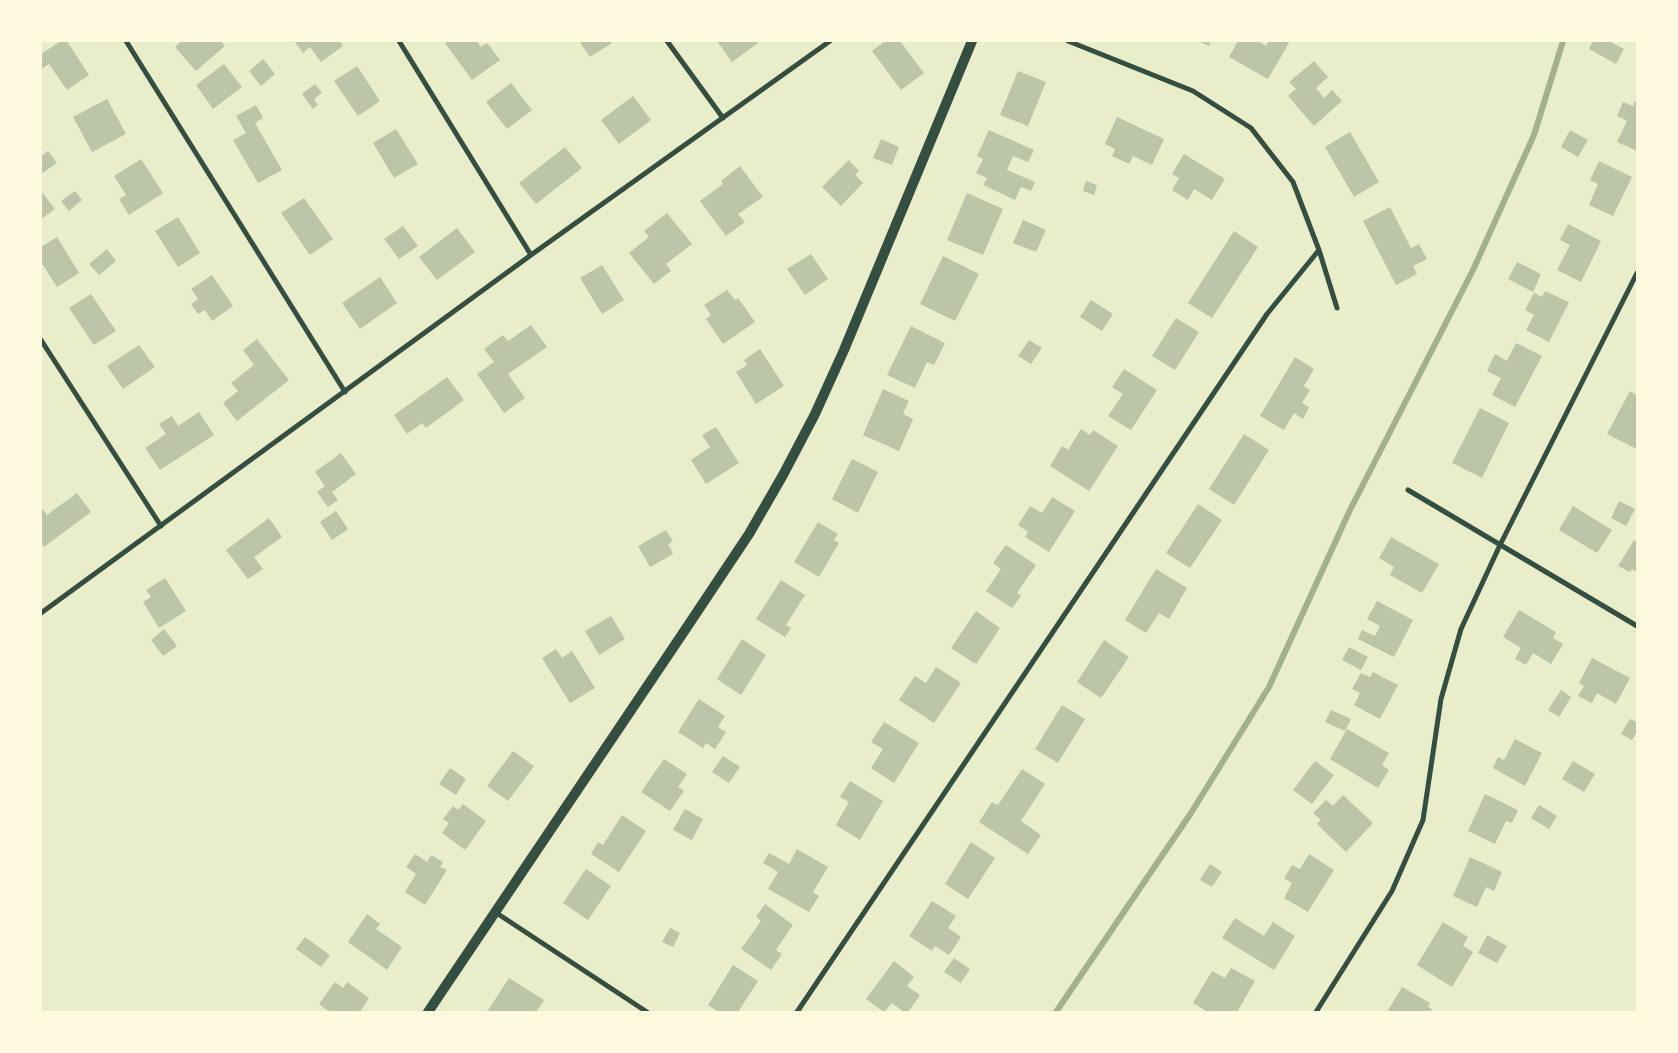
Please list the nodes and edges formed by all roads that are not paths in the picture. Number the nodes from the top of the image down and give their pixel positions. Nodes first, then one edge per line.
1 (126, 41) edge
2 (399, 41) edge
3 (667, 41) edge
4 (830, 41) edge
5 (972, 41) edge
6 (1068, 41) edge
7 (723, 118) junction
8 (1319, 250) junction
9 (532, 255) junction
10 (1637, 273) edge
11 (1337, 308) dead end
12 (41, 340) edge
13 (344, 392) junction
14 (1408, 490) dead end
15 (161, 526) junction
16 (1500, 545) junction
17 (41, 613) edge
18 (1637, 626) edge
19 (496, 912) junction
20 (428, 1012) edge
21 (647, 1012) edge
22 (797, 1012) edge
23 (1316, 1012) edge

1 - 13 street
2 - 9 street
3 - 7 street
4 - 7 street
5 - 19 main road
6 - 8 street
7 - 9 street
8 - 11 street
8 - 22 street
9 - 13 street
10 - 16 street
12 - 15 street
13 - 15 street
14 - 16 street
15 - 17 street
16 - 18 street
16 - 23 street
19 - 20 main road
19 - 21 street

